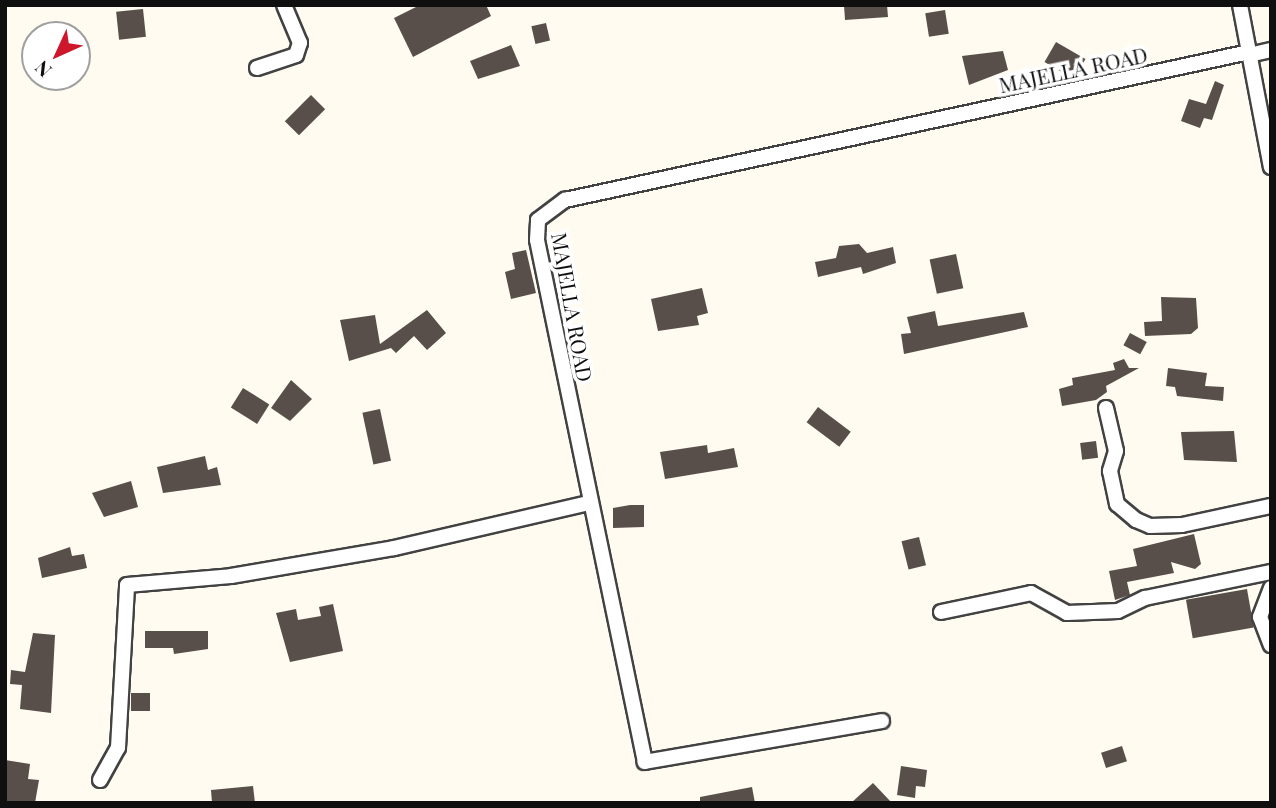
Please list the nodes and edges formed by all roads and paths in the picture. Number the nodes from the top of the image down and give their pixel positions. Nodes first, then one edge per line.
1 (284, 5) edge
2 (1240, 5) edge
3 (1271, 50) edge
4 (1249, 53) junction
5 (257, 68) dead end
6 (1271, 167) edge
7 (1106, 408) dead end
8 (589, 503) junction
9 (1271, 506) edge
10 (1271, 572) edge
11 (1271, 588) edge
12 (941, 612) dead end
13 (1271, 645) edge
14 (882, 721) dead end
15 (100, 780) dead end

1 - 5 street
2 - 4 street
3 - 4 street, MAJELLA ROAD
4 - 6 street
4 - 8 street, MAJELLA ROAD
7 - 9 street
8 - 14 street, MAJELLA ROAD
8 - 15 street
10 - 12 street
11 - 13 street

